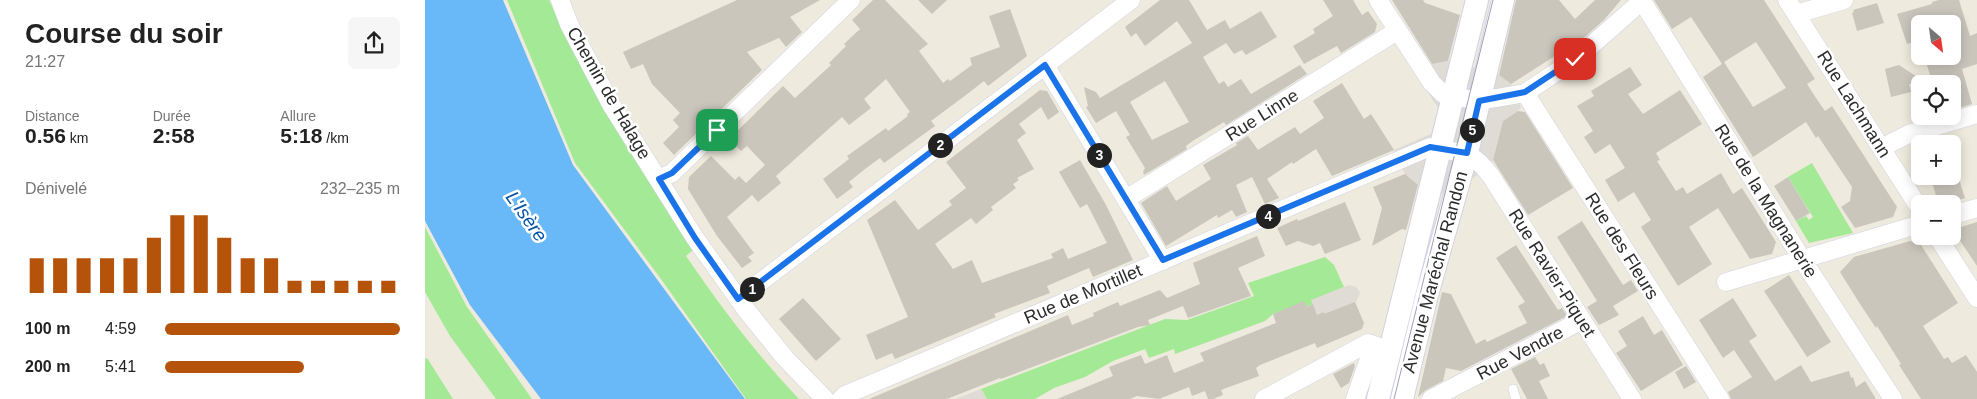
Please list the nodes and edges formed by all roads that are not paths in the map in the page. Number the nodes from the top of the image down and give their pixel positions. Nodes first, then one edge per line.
1 (560, 0) edge
2 (851, 0) edge
3 (1131, 0) edge
4 (1377, 0) edge
5 (1477, 0) edge
6 (1503, 0) edge
7 (1844, 0) edge
8 (1643, 1) edge
9 (1792, 7) edge
10 (1397, 31) junction
11 (1045, 65) junction
12 (1525, 92) junction
13 (1453, 96) junction
14 (1479, 101) junction
15 (1977, 114) edge
16 (1881, 148) junction
17 (1440, 149) junction
18 (1467, 153) junction
19 (659, 179) junction
20 (1911, 195) edge
21 (1126, 199) junction
22 (1977, 208) edge
23 (1961, 213) edge
24 (1911, 227) edge
25 (1943, 245) edge
26 (1802, 259) junction
27 (1163, 260) junction
28 (1726, 282) dead end
29 (1977, 298) edge
30 (738, 299) junction
31 (1582, 320) junction
32 (1385, 350) junction
33 (1513, 389) dead end
34 (825, 399) edge
35 (841, 399) edge
36 (1264, 399) edge
37 (1355, 399) edge
38 (1378, 399) edge
39 (1402, 399) edge
40 (1431, 399) edge
41 (1516, 399) edge
42 (1632, 399) edge
43 (1720, 399) edge
44 (1893, 399) edge

1 - 19 street, Chemin de Halage
2 - 19 street
3 - 11 street
4 - 10 street
5 - 13 street, Avenue Maréchal Randon
6 - 14 street, Avenue Maréchal Randon
7 - 9 street
8 - 12 street
8 - 26 street, Rue de la Magnanerie
9 - 16 street, Rue Lachmann
10 - 13 street
10 - 21 street, Rue Linne
11 - 21 street
11 - 30 street
12 - 14 street
12 - 43 street, Rue des Fleurs
13 - 14 street
13 - 17 street, Avenue Maréchal Randon
14 - 18 street, Avenue Maréchal Randon
15 - 16 street
16 - 20 street, Rue Lachmann
17 - 18 street, Rue de Mortillet
17 - 27 street, Rue de Mortillet
17 - 32 street, Avenue Maréchal Randon
18 - 31 street, Rue Ravier-Piquet
18 - 39 street, Avenue Maréchal Randon
19 - 30 street, Chemin de Halage
21 - 27 street
22 - 23 street
24 - 26 street
25 - 29 street
26 - 28 street
26 - 44 street, Rue de la Magnanerie
27 - 35 street, Rue de Mortillet
30 - 34 street, Chemin de Halage
31 - 40 street, Rue Vendre
31 - 42 street, Rue Ravier-Piquet
32 - 36 street, Avenue Maréchal Randon
32 - 37 street
32 - 38 street, Avenue Maréchal Randon
33 - 41 lane

